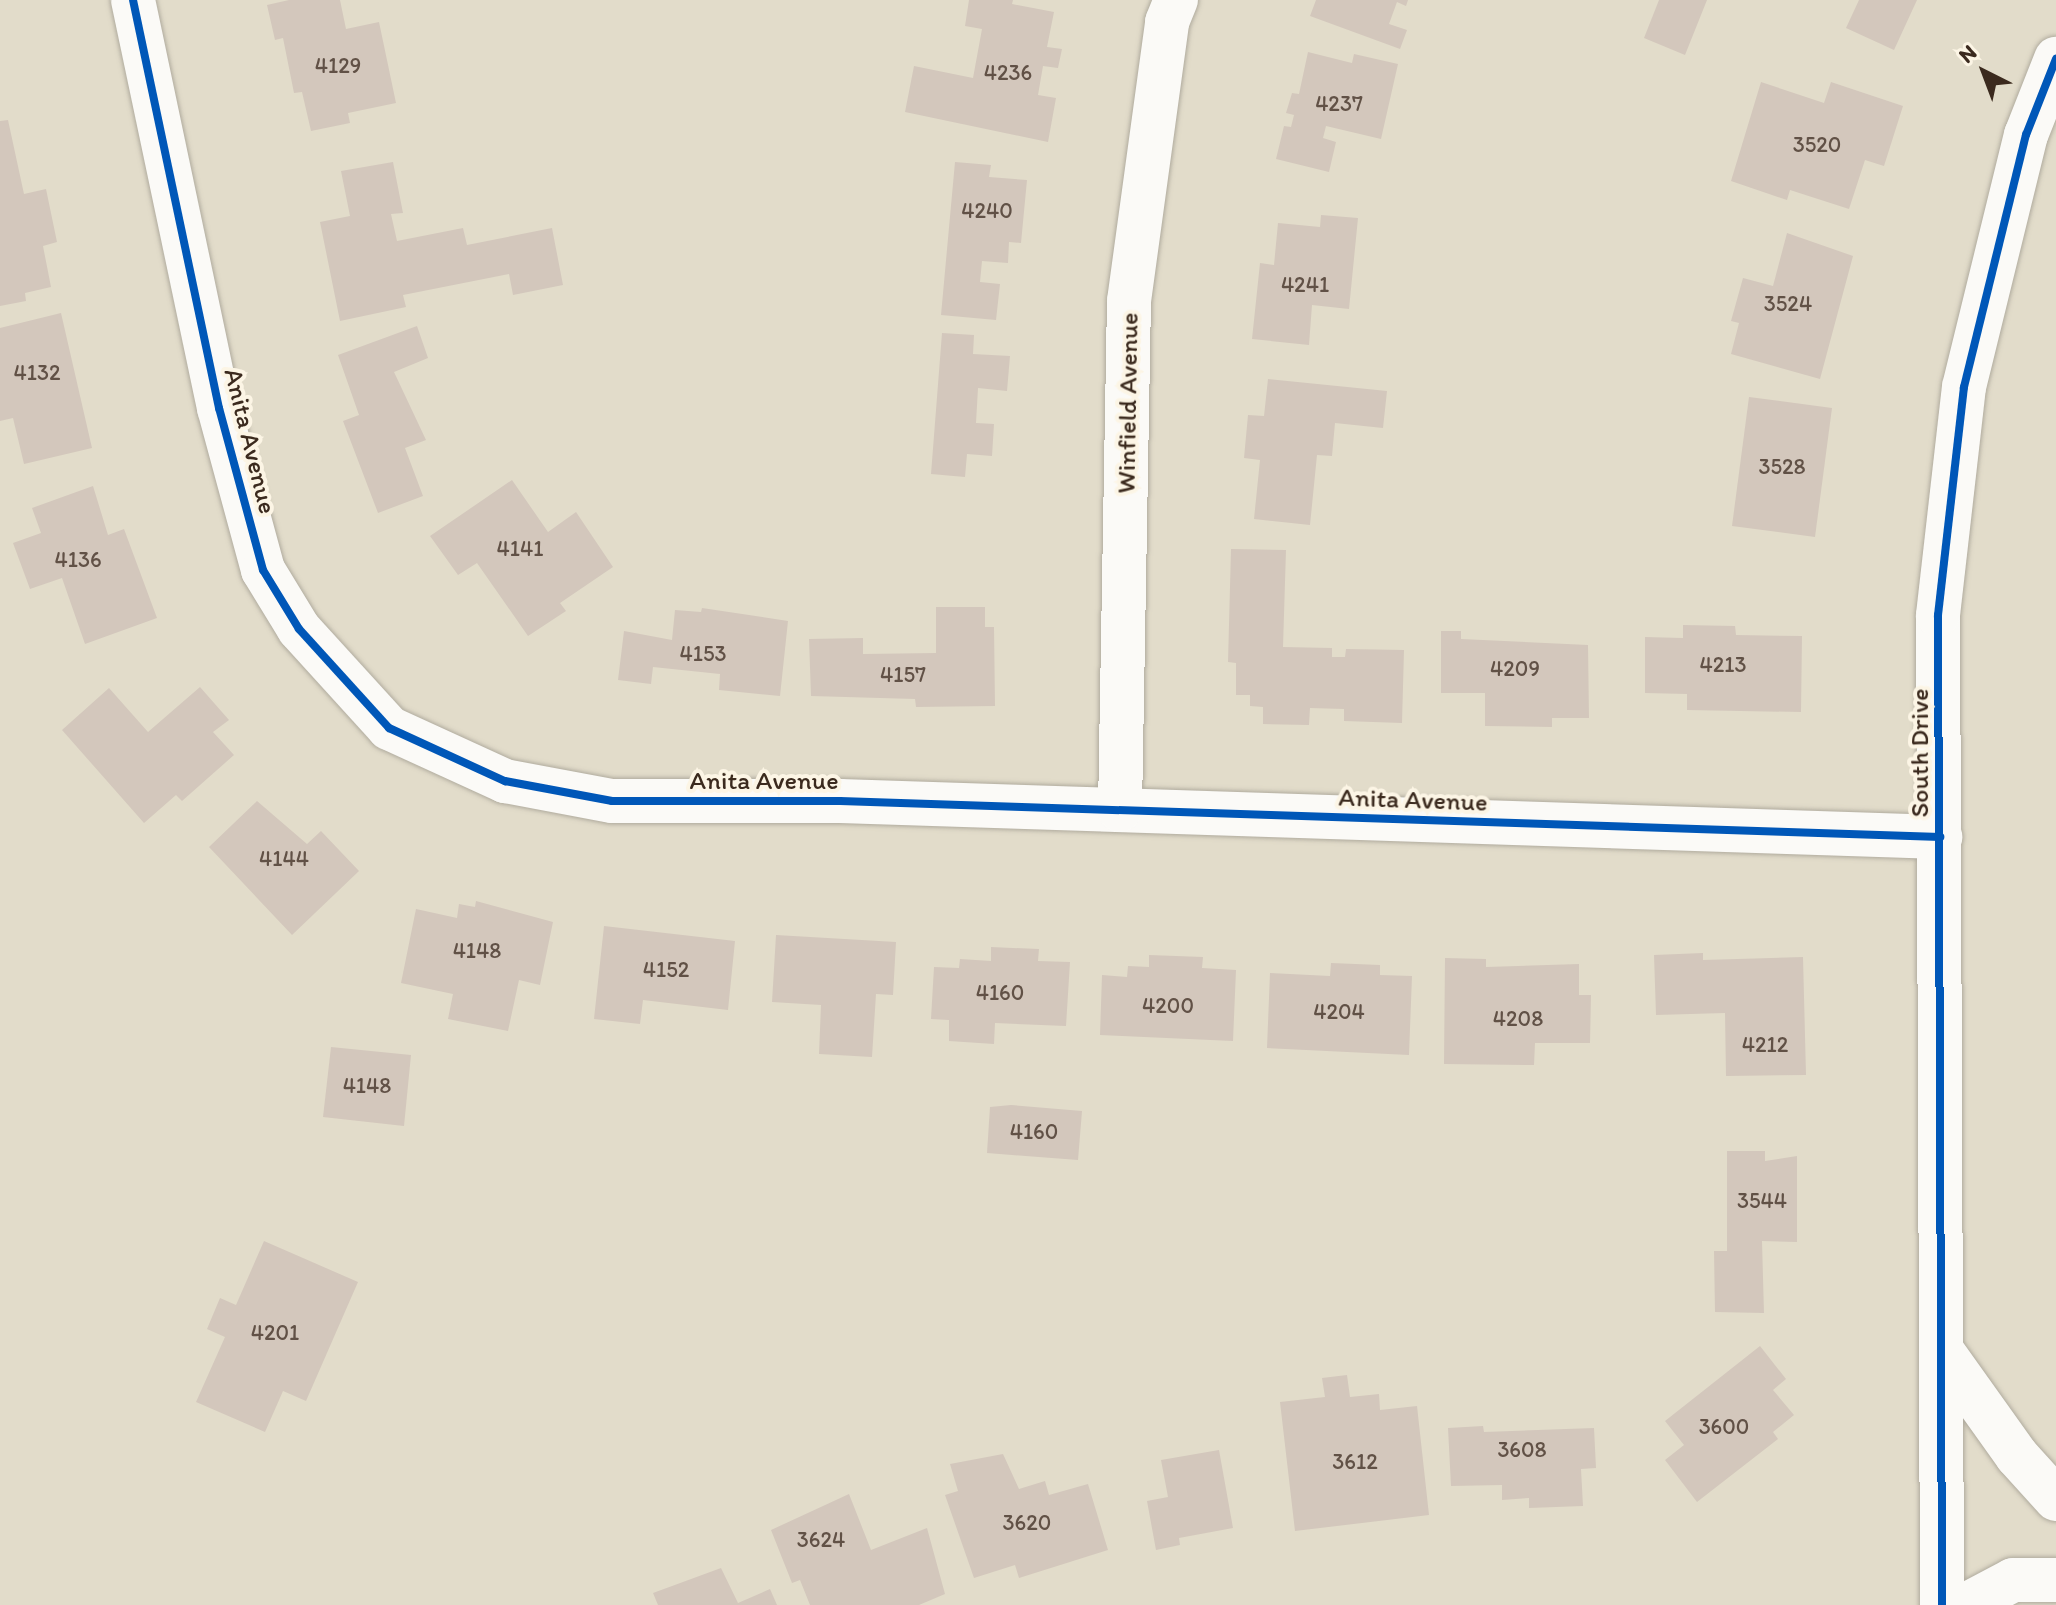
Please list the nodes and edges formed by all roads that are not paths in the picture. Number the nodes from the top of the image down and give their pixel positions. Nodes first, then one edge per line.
1 (133, 0) edge
2 (1176, 0) edge
3 (2056, 59) edge
4 (1120, 810) junction
5 (1940, 837) junction
6 (1945, 1355) junction
7 (2056, 1499) edge
8 (2056, 1580) edge
9 (1942, 1605) edge
10 (1966, 1605) edge

1 - 4 street, Anita Avenue
2 - 4 street, Winfield Avenue
3 - 5 street, South Drive
4 - 5 street, Anita Avenue
5 - 6 street, South Drive
6 - 7 street
6 - 9 street, South Drive
8 - 10 street

